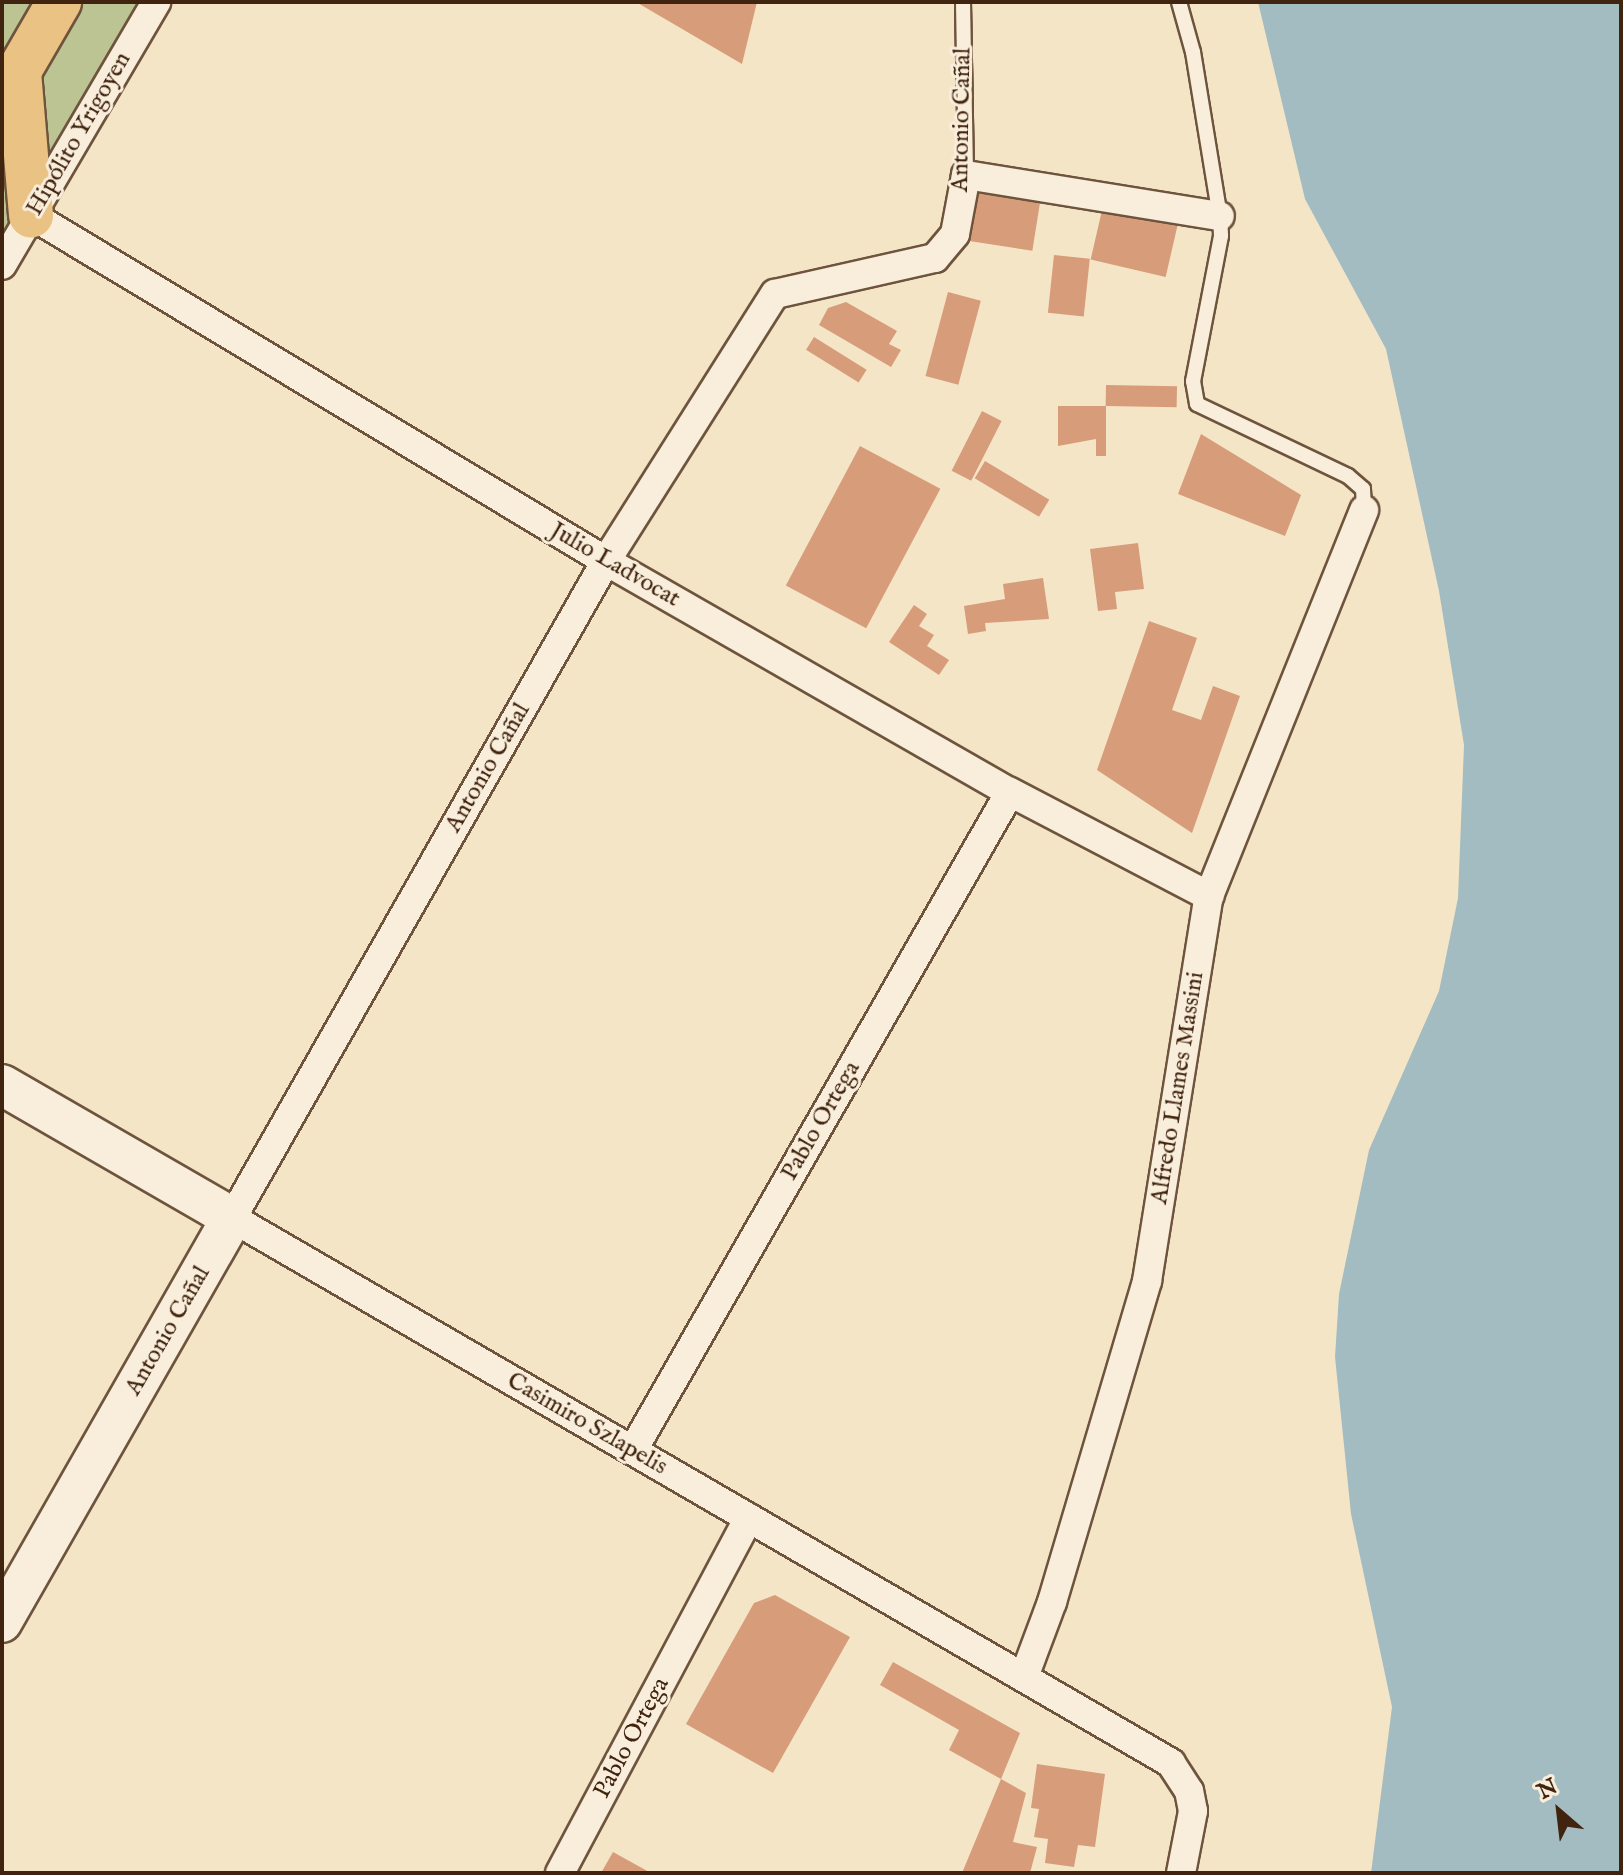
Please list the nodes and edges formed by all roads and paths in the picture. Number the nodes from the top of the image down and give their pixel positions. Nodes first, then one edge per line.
1 (59, 2) edge
2 (156, 2) edge
3 (963, 2) edge
4 (1179, 2) edge
5 (10, 87) edge
6 (966, 175) junction
7 (31, 215) junction
8 (1220, 216) junction
9 (2, 265) edge
10 (1364, 510) joint
11 (606, 561) junction
12 (1010, 792) junction
13 (1209, 896) junction
14 (2, 1085) edge
15 (232, 1218) junction
16 (633, 1450) junction
17 (749, 1518) junction
18 (2, 1622) edge
19 (1024, 1677) junction
20 (560, 1873) edge
21 (1181, 1873) edge

1 - 5 highway
2 - 7 street, Hipólito Yrigoyen
3 - 6 lane, Antonio Cañal
4 - 8 lane
5 - 7 highway
6 - 8 street
6 - 11 street, Antonio Cañal
7 - 9 street, Hipólito Yrigoyen
7 - 11 street, Julio Ladvocat
8 - 10 lane
10 - 13 street, Alfredo Llames Massini
11 - 12 street, Julio Ladvocat
11 - 15 street, Antonio Cañal
12 - 13 street, Julio Ladvocat
12 - 16 street, Pablo Ortega
13 - 19 street, Alfredo Llames Massini
14 - 15 street, Casimiro Szlapelis
15 - 16 street, Casimiro Szlapelis
15 - 18 street, Antonio Cañal
16 - 17 street, Casimiro Szlapelis
17 - 19 street, Casimiro Szlapelis
17 - 20 street, Pablo Ortega
19 - 21 street, Casimiro Szlapelis

